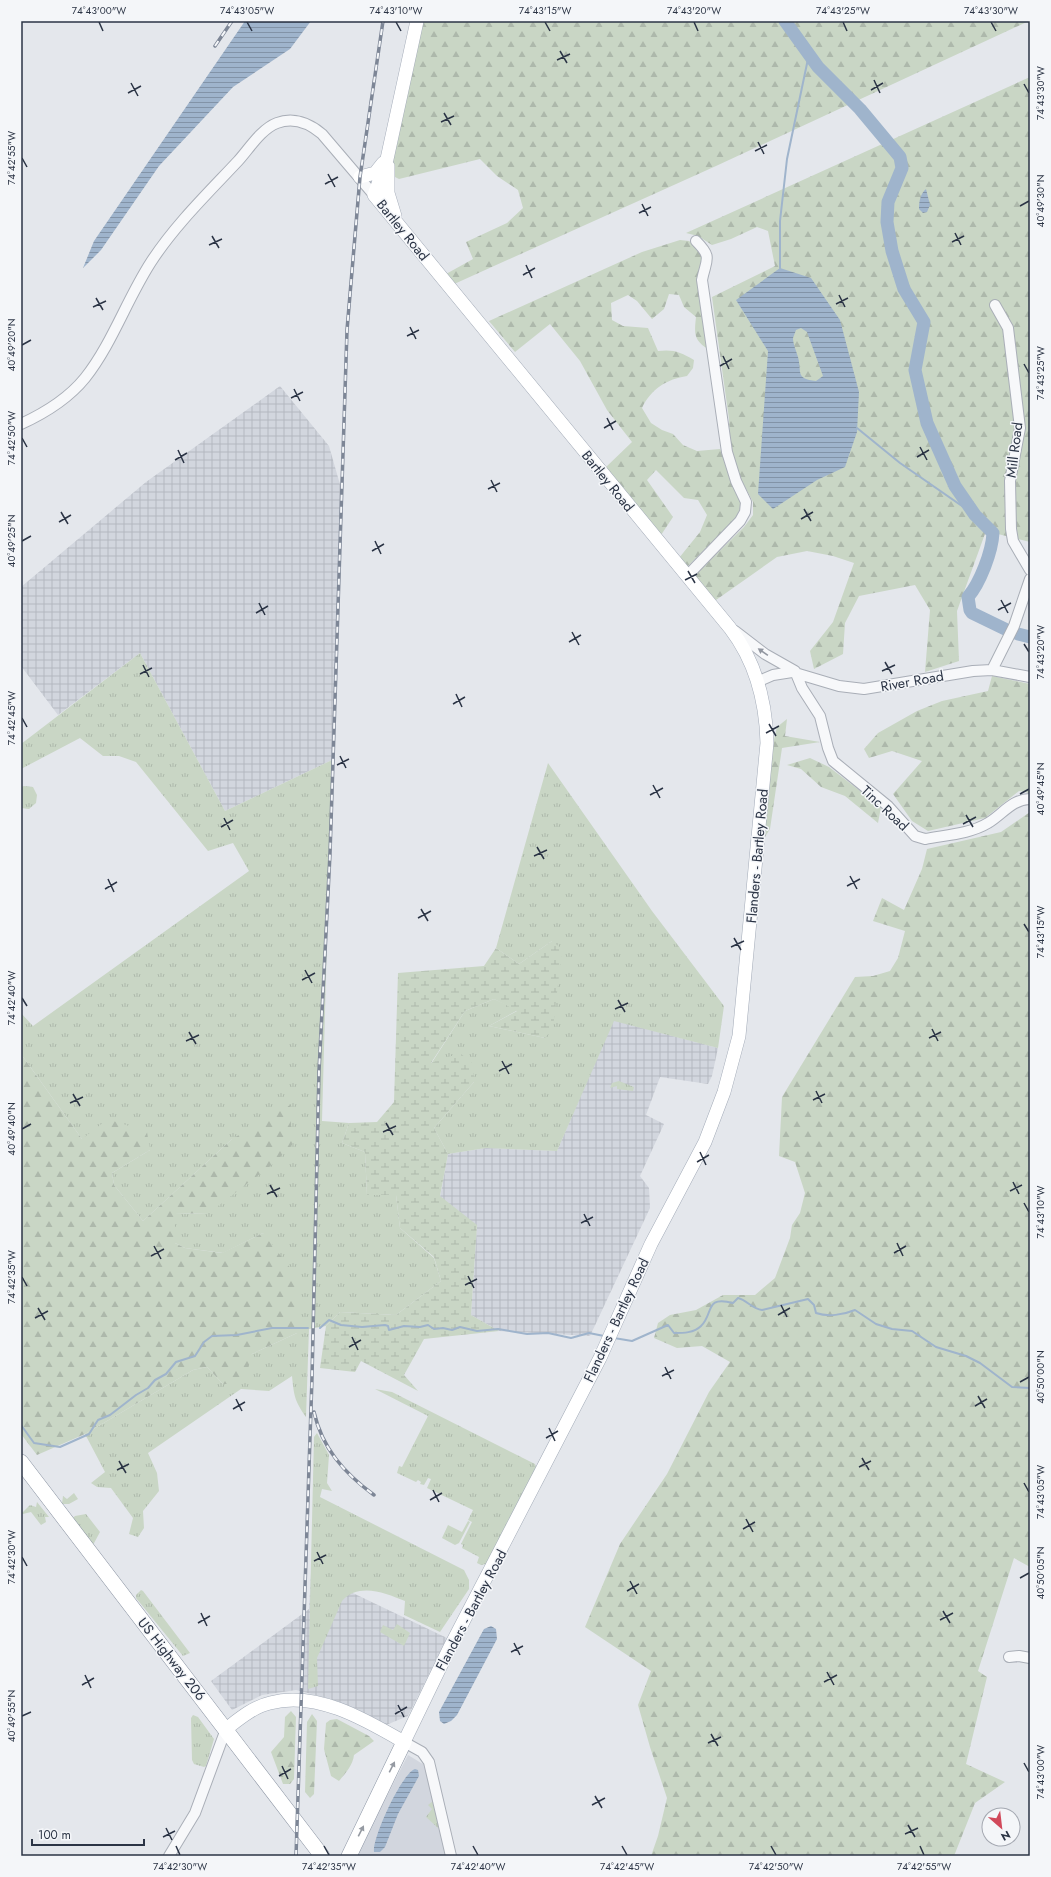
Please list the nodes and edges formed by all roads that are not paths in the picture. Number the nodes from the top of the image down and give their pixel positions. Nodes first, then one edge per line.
1 (416, 21) edge
2 (387, 159) junction
3 (360, 177) junction
4 (374, 195) junction
5 (398, 224) junction
6 (696, 240) dead end
7 (994, 305) dead end
8 (21, 424) edge
9 (1030, 570) edge
10 (687, 576) junction
11 (1030, 579) edge
12 (730, 628) junction
13 (992, 670) junction
14 (796, 672) junction
15 (1030, 677) edge
16 (759, 681) junction
17 (1030, 799) edge
18 (21, 1462) edge
19 (1009, 1657) dead end
20 (1030, 1658) edge
21 (226, 1729) junction
22 (404, 1742) junction
23 (169, 1856) edge
24 (322, 1856) edge
25 (349, 1856) edge
26 (451, 1856) edge

1 - 2 main road
2 - 3 main road
2 - 4 main road
2 - 5 main road
3 - 4 street, Bartley Road
3 - 8 street, Bartley Road
4 - 5 main road, Bartley Road
5 - 10 main road, Bartley Road
6 - 10 street
7 - 9 street, Mill Road
10 - 12 main road, Bartley Road
11 - 13 street
14 -> 12 street, River Road
12 - 16 main road, Bartley Road
13 - 14 street, River Road
13 - 15 street, River Road
14 - 16 street, River Road
14 - 17 street, Tinc Road
16 - 22 main road, Flanders - Bartley Road
18 - 21 highway, US Highway 206
19 - 20 street
21 - 22 main road
21 - 23 street
21 - 24 highway, US Highway 206
25 -> 22 highway
22 - 26 street

